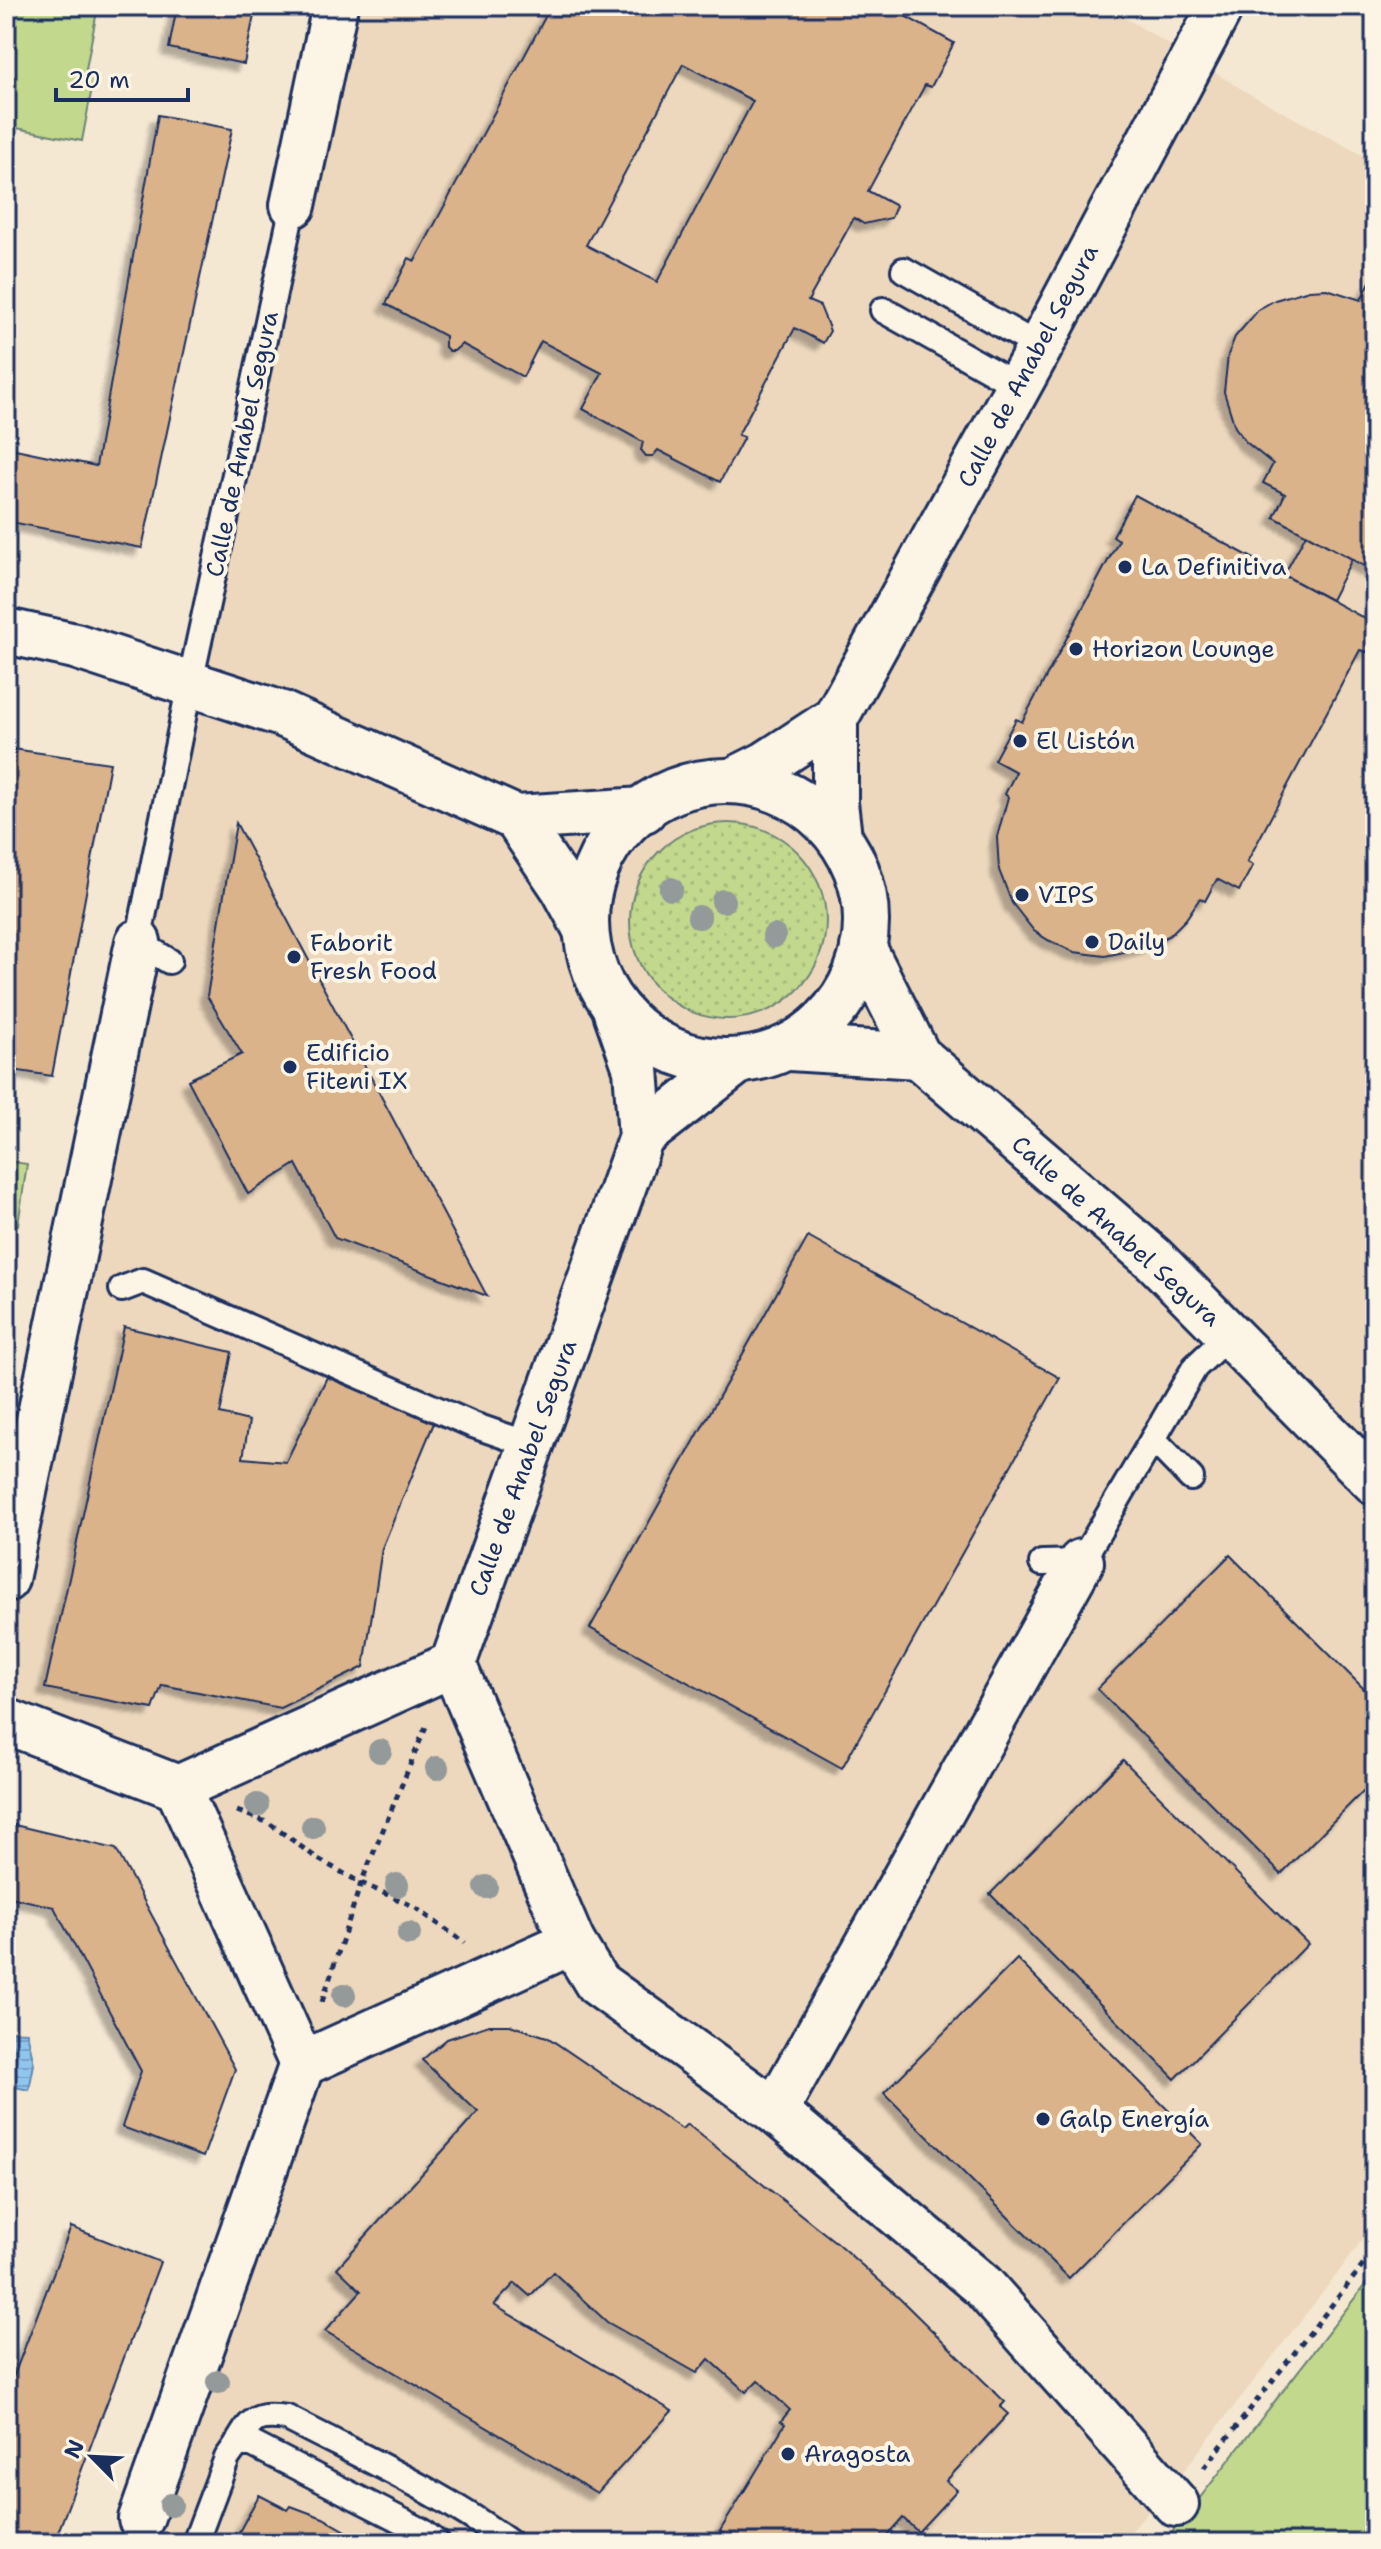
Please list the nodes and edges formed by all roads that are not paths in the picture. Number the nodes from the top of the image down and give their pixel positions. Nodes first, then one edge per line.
1 (335, 6) edge
2 (1217, 8) edge
3 (293, 205) joint
4 (904, 270) dead end
5 (883, 310) dead end
6 (1040, 347) junction
7 (1018, 386) junction
8 (6, 631) edge
9 (190, 683) junction
10 (835, 719) junction
11 (738, 778) junction
12 (644, 810) junction
13 (516, 818) junction
14 (839, 837) junction
15 (584, 926) junction
16 (863, 947) junction
17 (154, 952) joint
18 (615, 1009) junction
19 (790, 1048) junction
20 (918, 1056) junction
21 (737, 1062) junction
22 (641, 1137) junction
23 (122, 1289) dead end
24 (1230, 1334) junction
25 (1153, 1439) junction
26 (531, 1445) junction
27 (1191, 1478) dead end
28 (1375, 1482) edge
29 (1061, 1562) joint
30 (6, 1579) edge
31 (453, 1664) junction
32 (6, 1721) edge
33 (178, 1788) junction
34 (572, 1942) junction
35 (302, 2064) junction
36 (775, 2111) junction
37 (237, 2444) junction
38 (1176, 2504) road end
39 (136, 2531) edge
40 (195, 2543) edge
41 (437, 2543) edge
42 (510, 2543) edge

1 - 3 street
2 - 6 street, Calle de Anabel Segura
3 - 9 lane, Calle de Anabel Segura
4 - 6 lane
5 - 7 lane
6 - 7 street, Calle de Anabel Segura
7 - 10 street, Calle de Anabel Segura
8 - 9 street
9 - 13 street
9 - 17 lane, Calle de Anabel Segura
10 - 11 street, Calle de Anabel Segura
10 - 14 street, Calle de Anabel Segura
11 - 12 street
11 - 14 street
12 - 13 street
12 - 15 street
13 - 15 street
14 - 16 street
15 - 18 street
16 - 19 street
16 - 20 street, Calle de Anabel Segura
17 - 30 street
18 - 21 street
18 - 22 street, Calle de Anabel Segura
19 - 20 street
19 - 21 street
20 - 24 street, Calle de Anabel Segura
21 - 22 street
22 - 26 street, Calle de Anabel Segura
23 - 26 lane
24 - 25 lane
24 - 28 street, Calle de Anabel Segura
25 - 27 lane
25 - 29 lane
26 - 31 street, Calle de Anabel Segura
29 - 36 street
31 - 33 street
31 - 34 street
32 - 33 street
33 - 35 street
34 - 35 street
34 - 36 street
35 - 39 street
36 - 38 street
37 - 40 lane
37 - 41 lane
37 - 42 lane

